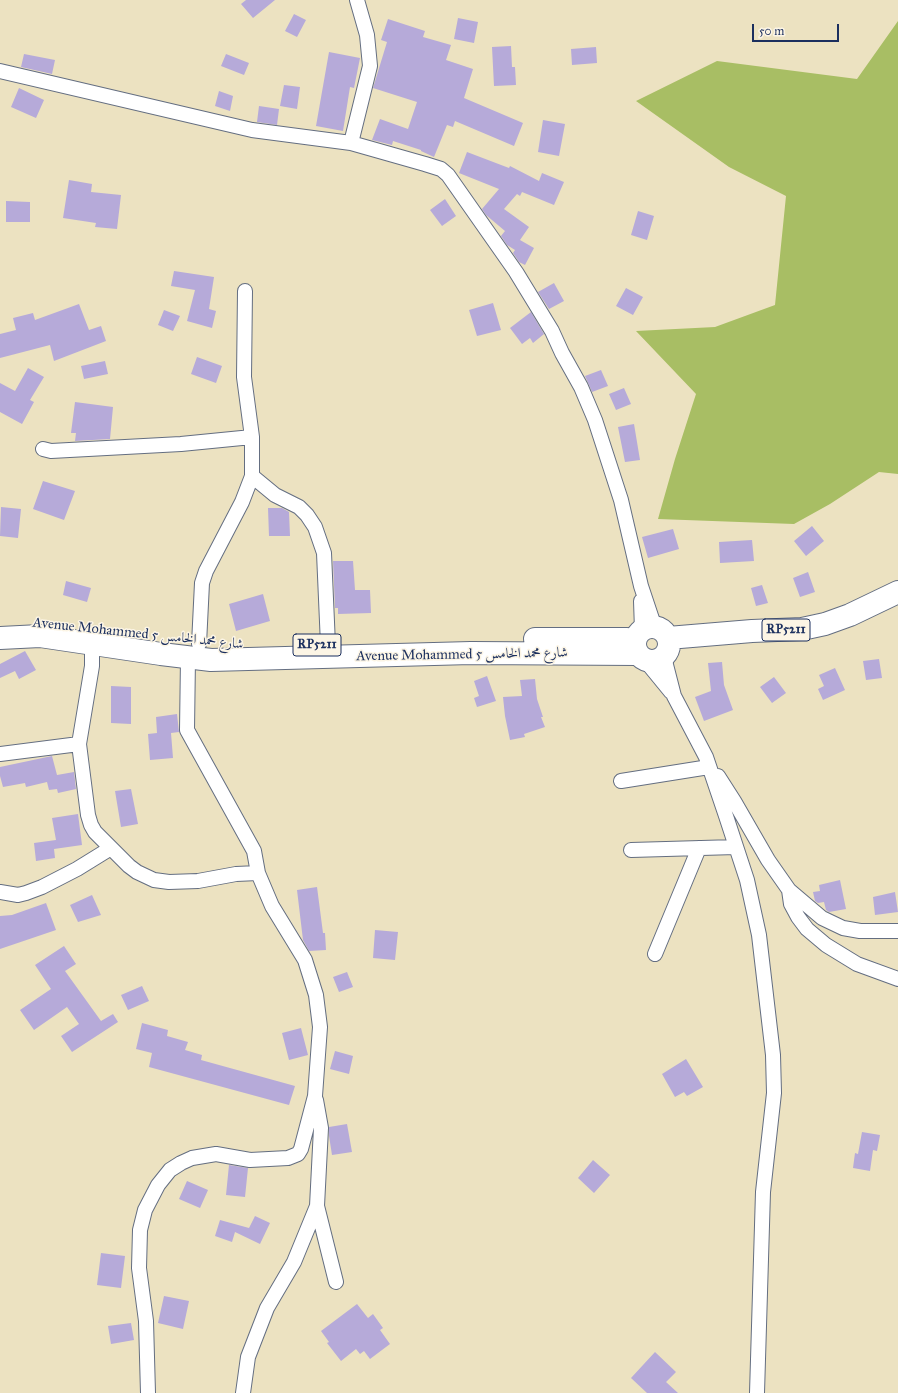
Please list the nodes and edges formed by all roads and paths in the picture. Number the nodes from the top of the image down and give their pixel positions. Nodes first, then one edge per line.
1 (357, 0) edge
2 (0, 72) edge
3 (351, 144) junction
4 (245, 291) dead end
5 (252, 437) junction
6 (43, 449) dead end
7 (252, 476) junction
8 (898, 592) edge
9 (898, 608) edge
10 (0, 625) edge
11 (0, 638) edge
12 (92, 644) junction
13 (328, 644) junction
14 (652, 644) junction
15 (194, 651) junction
16 (674, 696) junction
17 (79, 744) junction
18 (0, 754) edge
19 (707, 762) junction
20 (621, 781) dead end
21 (736, 847) junction
22 (111, 848) junction
23 (699, 848) junction
24 (631, 850) dead end
25 (258, 873) junction
26 (789, 890) junction
27 (0, 892) edge
28 (898, 931) edge
29 (655, 954) dead end
30 (898, 979) edge
31 (316, 1096) junction
32 (317, 1206) junction
33 (336, 1282) dead end
34 (148, 1393) edge
35 (243, 1393) edge
36 (757, 1393) edge

1 - 3 street
2 - 3 street
3 - 14 street
4 - 5 street
5 - 6 street
5 - 7 street
7 - 13 street
7 - 15 street
8 - 14 main road, Avenue Mohammed 5 شارع محمد الخامس / RP5211
9 - 14 main road, Avenue Mohammed 5 شارع محمد الخامس / RP5211
10 - 15 main road, Avenue Mohammed 5 شارع محمد الخامس / RP5211
11 - 12 main road, Avenue Mohammed 5 شارع محمد الخامس / RP5211
12 - 15 main road, Avenue Mohammed 5 شارع محمد الخامس / RP5211
12 - 17 street
13 - 14 main road, Avenue Mohammed 5 شارع محمد الخامس / RP5211
13 - 15 main road, Avenue Mohammed 5 شارع محمد الخامس / RP5211
14 - 15 main road, Avenue Mohammed 5 شارع محمد الخامس / RP5211
14 - 16 street
14 - 16 street
15 - 25 street
16 - 19 street
17 - 18 street
17 - 22 street
19 - 20 street
19 - 21 street
19 - 26 street
21 - 23 street
21 - 36 street
22 - 25 street
22 - 27 street
23 - 24 street
23 - 29 street
25 - 31 street
26 - 28 street
26 - 30 street
31 - 32 street
31 - 34 street
32 - 33 street
32 - 35 street

